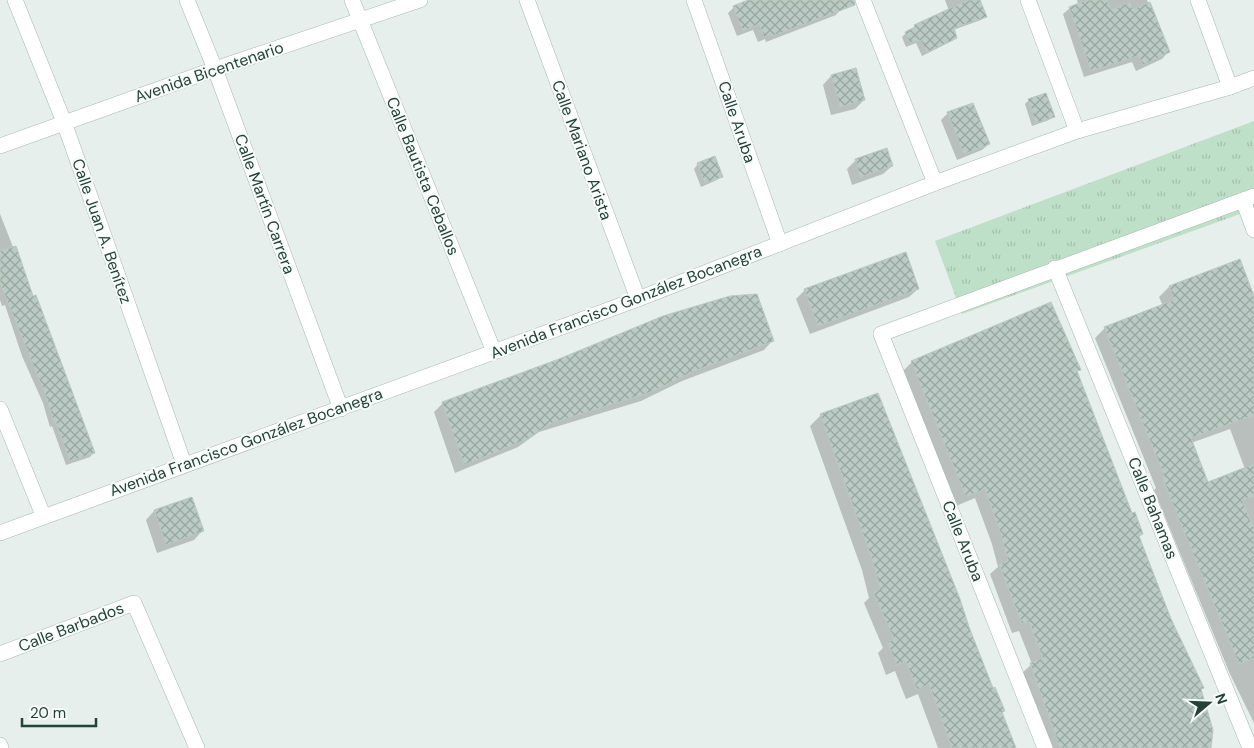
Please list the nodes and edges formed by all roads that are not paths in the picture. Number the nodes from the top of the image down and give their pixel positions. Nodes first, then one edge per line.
1 (15, 0) edge
2 (187, 0) edge
3 (352, 0) edge
4 (420, 0) edge
5 (527, 0) edge
6 (694, 0) edge
7 (863, 0) edge
8 (1028, 0) edge
9 (1198, 0) edge
10 (360, 20) junction
11 (215, 69) junction
12 (1254, 78) edge
13 (1230, 87) junction
14 (64, 122) junction
15 (1077, 131) junction
16 (0, 146) edge
17 (935, 183) junction
18 (1248, 198) edge
19 (1254, 230) edge
20 (780, 244) junction
21 (1055, 268) junction
22 (638, 300) junction
23 (494, 352) junction
24 (0, 408) edge
25 (341, 409) junction
26 (184, 464) junction
27 (43, 515) junction
28 (0, 533) edge
29 (0, 654) edge
30 (196, 748) edge
31 (1045, 748) edge
32 (1250, 748) edge

1 - 14 street, Calle Juan A. Benítez
2 - 11 street, Calle Martín Carrera
3 - 10 street, Calle Bautista Ceballos
4 - 10 street, Avenida Bicentenario
5 - 22 street, Calle Mariano Arista
6 - 20 street, Calle Aruba
7 - 17 street
8 - 15 street
9 - 13 street
10 - 11 street, Avenida Bicentenario
10 - 23 street, Calle Bautista Ceballos
11 - 14 street, Avenida Bicentenario
11 - 25 street, Calle Martín Carrera
12 - 13 street, Avenida Francisco González Bocanegra
13 - 15 street, Avenida Francisco González Bocanegra
14 - 16 street, Avenida Bicentenario
14 - 26 street, Calle Juan A. Benítez
15 - 17 street, Avenida Francisco González Bocanegra
17 - 20 street, Avenida Francisco González Bocanegra
18 - 19 street
18 - 21 street
20 - 22 street, Avenida Francisco González Bocanegra
21 - 31 street, Calle Aruba
21 - 32 street, Calle Bahamas
22 - 23 street, Avenida Francisco González Bocanegra
23 - 25 street, Avenida Francisco González Bocanegra
24 - 27 street
25 - 26 street, Avenida Francisco González Bocanegra
26 - 27 street, Avenida Francisco González Bocanegra
27 - 28 street, Avenida Francisco González Bocanegra
29 - 30 street, Calle Barbados

